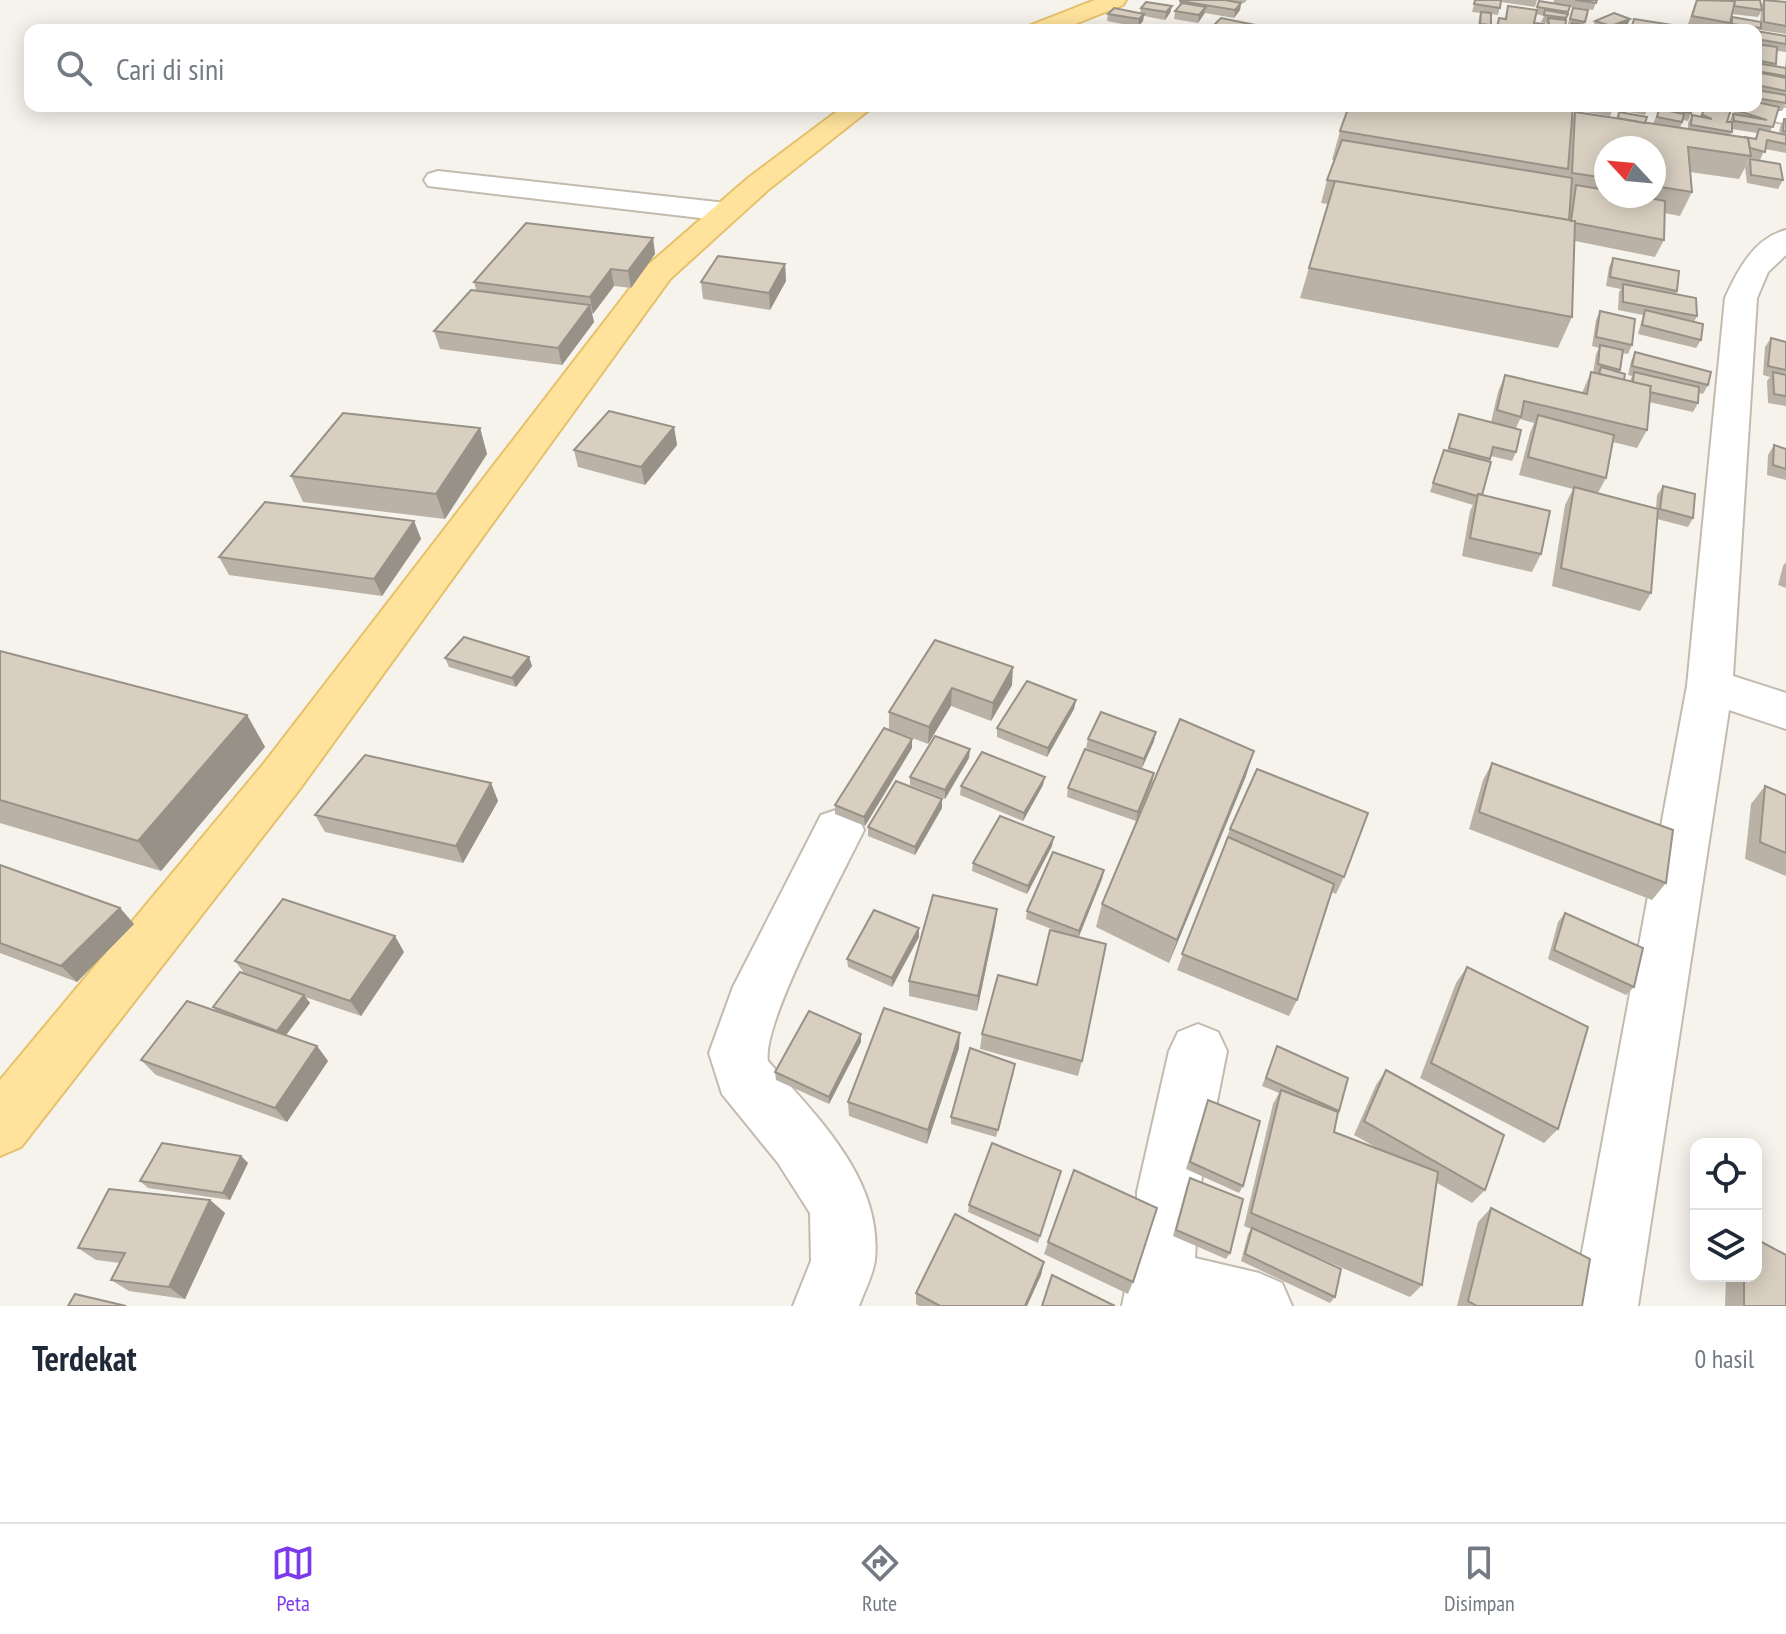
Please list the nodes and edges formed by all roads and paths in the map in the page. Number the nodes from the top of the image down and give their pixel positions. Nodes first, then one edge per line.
1 (1115, 0) edge
2 (1054, 24) edge
3 (1762, 110) edge
4 (853, 112) edge
5 (1786, 116) edge
6 (438, 180) dead end
7 (726, 212) junction
8 (1786, 239) edge
9 (1710, 686) junction
10 (1786, 711) edge
11 (839, 830) dead end
12 (1198, 1051) dead end
13 (0, 1126) edge
14 (1157, 1294) edge
15 (826, 1306) edge
16 (1259, 1306) edge
17 (1605, 1306) edge

1 - 2 main road
3 - 5 street
4 - 7 main road
6 - 7 street
7 - 13 main road
8 - 9 street
9 - 10 street
9 - 17 street
11 - 15 street
12 - 14 street
14 - 16 street

